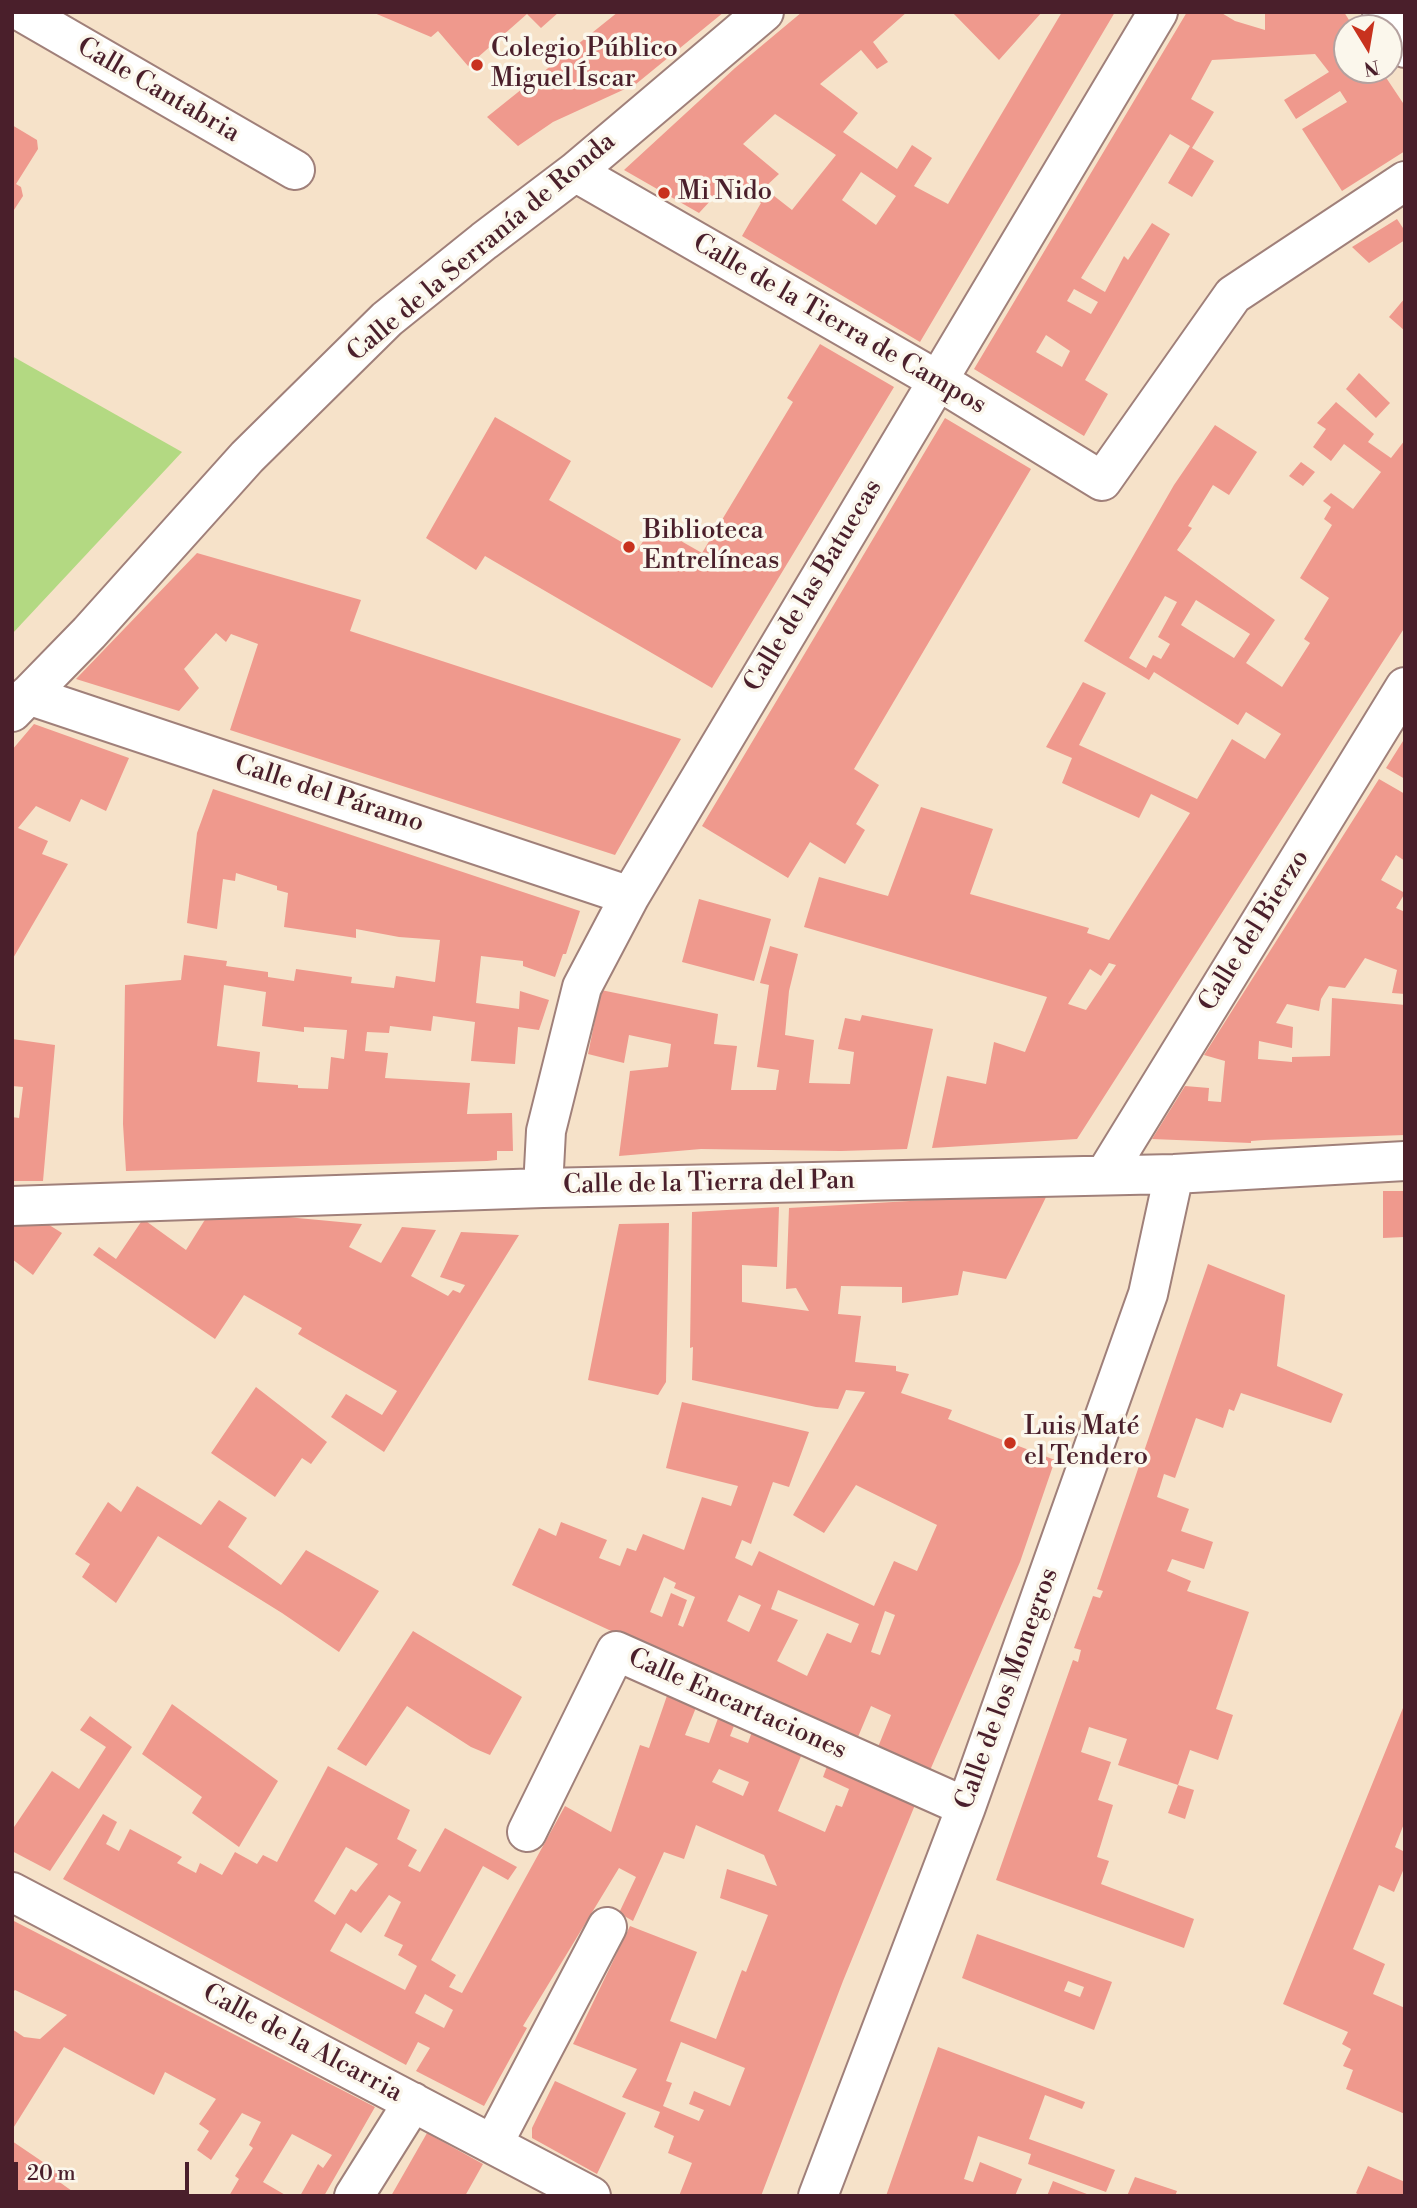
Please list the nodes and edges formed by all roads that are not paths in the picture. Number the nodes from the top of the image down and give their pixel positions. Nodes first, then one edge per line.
1 (22, 12) edge
2 (764, 12) edge
3 (1158, 12) edge
4 (1382, 12) edge
5 (1405, 48) edge
6 (295, 170) dead end
7 (575, 172) junction
8 (1405, 181) edge
9 (937, 380) junction
10 (1405, 687) edge
11 (20, 704) edge
12 (630, 896) junction
13 (1405, 1161) edge
14 (1174, 1174) junction
15 (1105, 1175) junction
16 (543, 1188) junction
17 (12, 1206) edge
18 (966, 1807) junction
19 (527, 1832) dead end
20 (12, 1892) edge
21 (607, 1927) dead end
22 (413, 2102) junction
23 (493, 2144) junction
24 (354, 2196) edge
25 (591, 2196) edge
26 (818, 2196) edge

1 - 6 street, Calle Cantabria
2 - 7 street, Calle de la Serranía de Ronda
3 - 9 street, Calle de las Batuecas
4 - 5 street
7 - 9 street, Calle de la Tierra de Campos
7 - 11 street, Calle de la Serranía de Ronda
8 - 9 street, Calle de la Tierra de Campos
9 - 12 street, Calle de las Batuecas
10 - 15 street, Calle del Bierzo
11 - 12 street, Calle del Páramo
12 - 16 street, Calle de las Batuecas
13 - 14 street, Calle de la Tierra del Pan
14 - 15 street, Calle de la Tierra del Pan
14 - 18 street, Calle de los Monegros
15 - 16 street, Calle de la Tierra del Pan
16 - 17 street, Calle de la Tierra del Pan
18 - 19 street, Calle Encartaciones
18 - 26 street, Calle de los Monegros
20 - 22 street, Calle de la Alcarria
21 - 23 street
22 - 23 street, Calle de la Alcarria
22 - 24 street
23 - 25 street, Calle de la Alcarria

